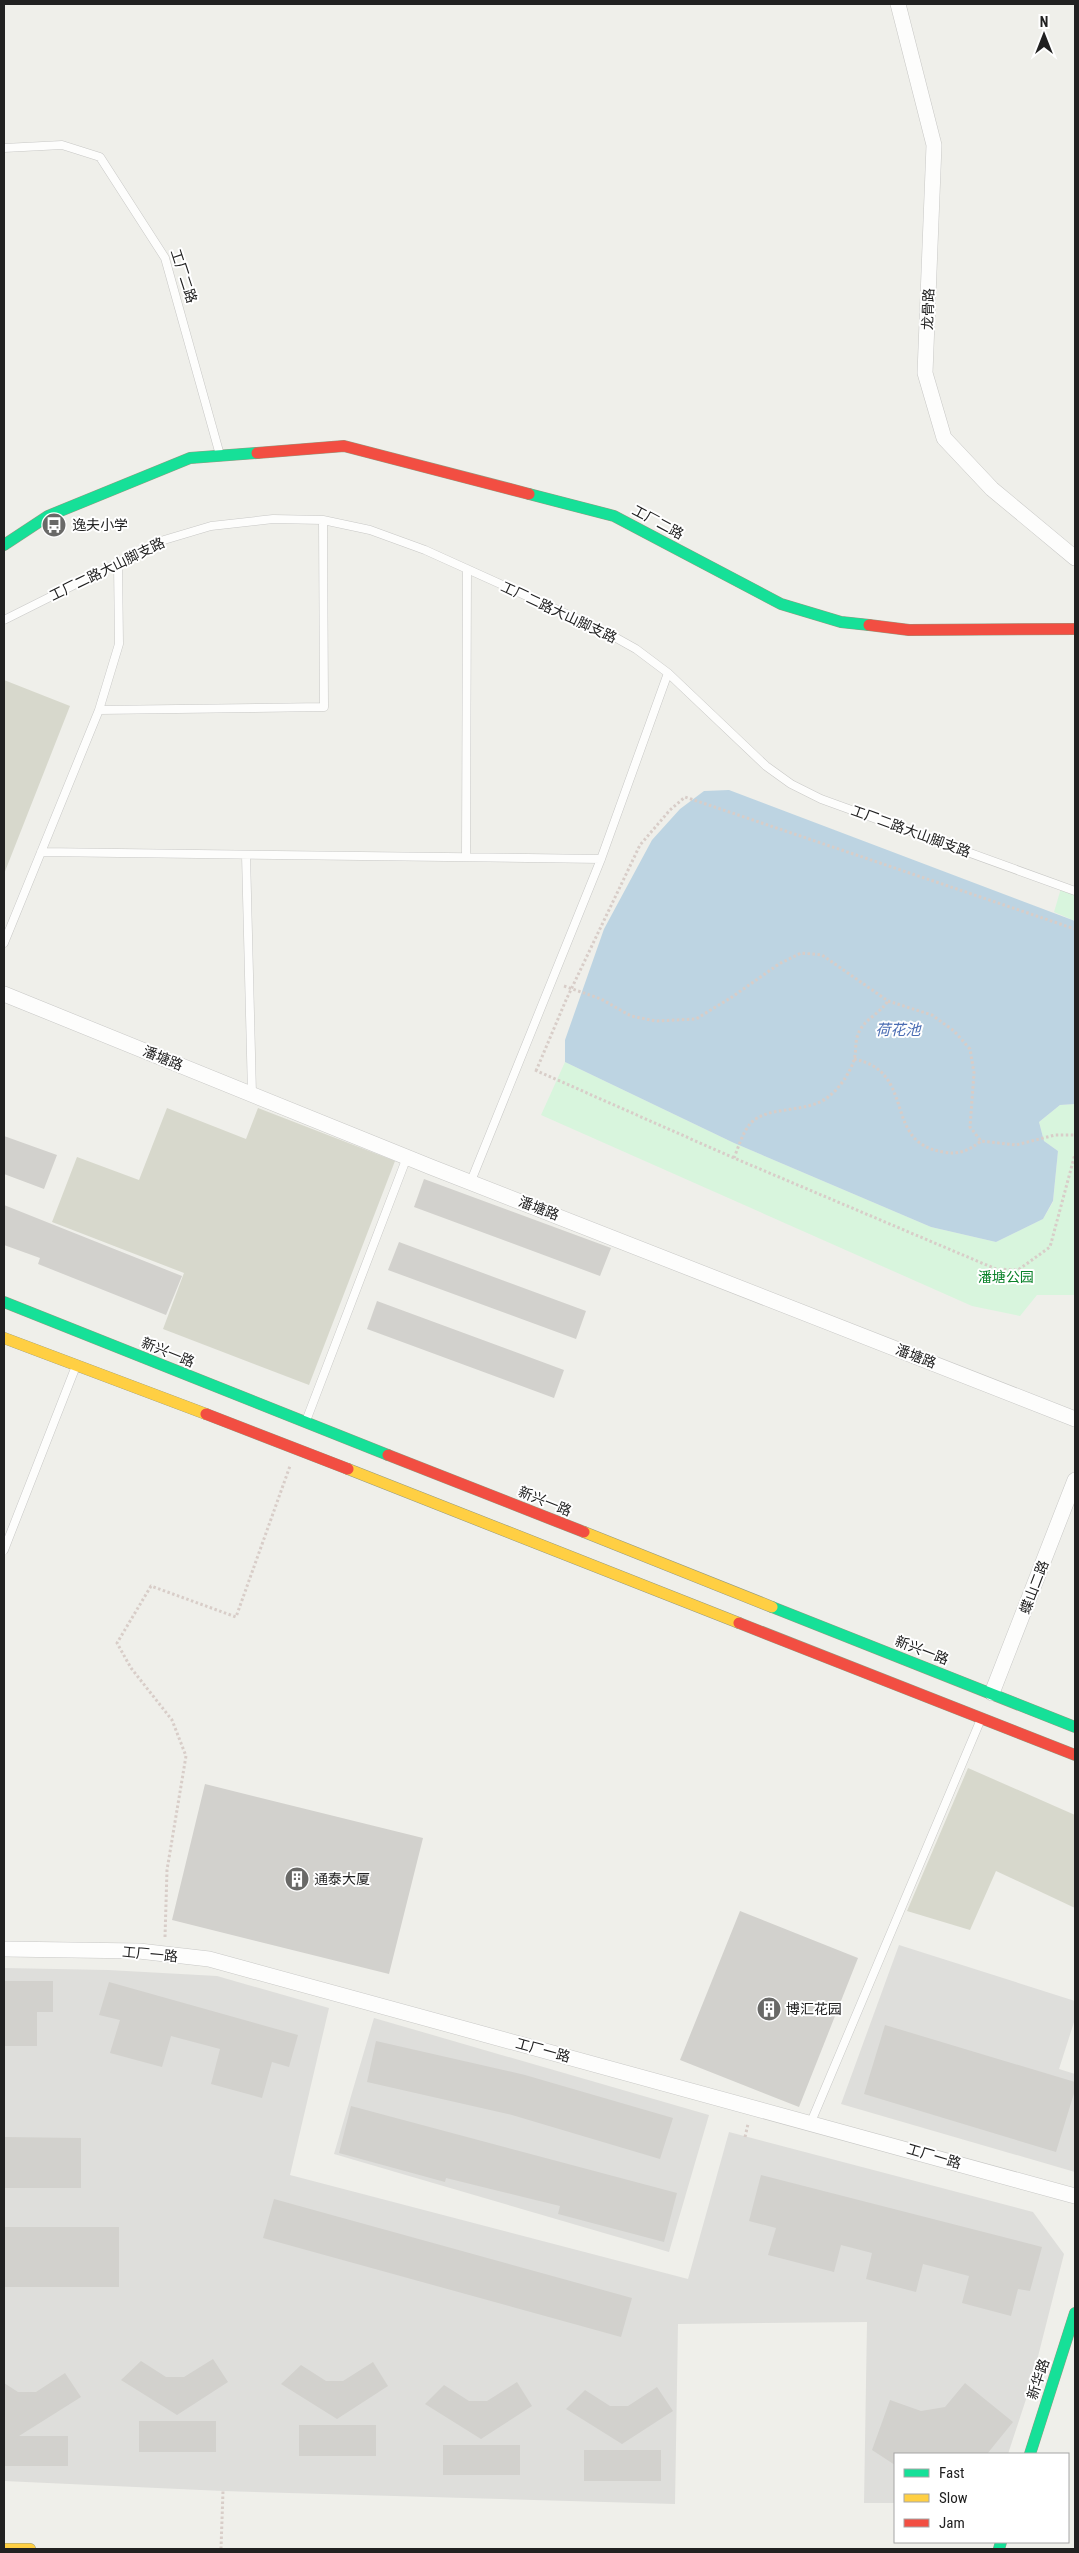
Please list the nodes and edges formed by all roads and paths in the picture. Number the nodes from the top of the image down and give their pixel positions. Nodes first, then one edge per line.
1 (898, 4) edge
2 (4, 148) edge
3 (220, 456) junction
4 (323, 520) junction
5 (4, 545) edge
6 (1075, 558) edge
7 (118, 563) junction
8 (467, 569) junction
9 (4, 620) edge
10 (1075, 629) edge
11 (668, 673) junction
12 (99, 710) junction
13 (41, 852) junction
14 (246, 854) junction
15 (466, 857) junction
16 (601, 859) junction
17 (1075, 891) edge
18 (1075, 929) edge
19 (4, 943) edge
20 (577, 991) dead end
21 (4, 994) edge
22 (888, 1001) junction
23 (854, 1059) junction
24 (517, 1067) junction
25 (536, 1070) junction
26 (252, 1094) junction
27 (1075, 1134) edge
28 (981, 1141) junction
29 (1075, 1154) edge
30 (407, 1157) junction
31 (734, 1158) junction
32 (471, 1181) junction
33 (4, 1302) edge
34 (4, 1338) edge
35 (76, 1366) junction
36 (1075, 1419) edge
37 (306, 1423) junction
38 (296, 1449) junction
39 (1075, 1480) edge
40 (4, 1550) edge
41 (992, 1694) junction
42 (982, 1717) junction
43 (1075, 1727) edge
44 (1075, 1755) edge
45 (4, 1948) edge
46 (164, 1954) junction
47 (811, 2122) junction
48 (1075, 2196) edge
49 (1075, 2313) edge
50 (1030, 2453) edge
51 (223, 2492) dead end
52 (4, 2549) edge
53 (30, 2549) edge
54 (222, 2549) edge

1 - 6 street, 龙骨路
2 - 3 lane, 工厂二路
3 - 5 main road, 工厂二路
3 - 10 main road, 工厂二路
4 - 7 lane, 工厂二路大山脚支路
4 - 8 lane, 工厂二路大山脚支路
4 - 12 lane
7 - 9 lane, 工厂二路大山脚支路
7 - 12 lane
8 - 11 lane, 工厂二路大山脚支路
8 - 15 lane
11 - 16 lane
11 - 17 lane, 工厂二路大山脚支路
12 - 13 lane
13 - 14 lane
13 - 19 lane
14 - 15 lane
14 - 26 lane
15 - 16 lane
16 - 24 lane
18 - 25 path
20 - 22 path
21 - 26 street, 潘塘路
22 - 23 path
22 - 28 path
23 - 28 path
23 - 31 path
24 - 25 path
24 - 32 lane
25 - 31 path
26 - 30 street, 潘塘路
27 - 28 path
29 - 31 path
30 - 32 street, 潘塘路
30 - 37 lane
32 - 36 street, 潘塘路
33 - 37 main road, 新兴一路
34 - 35 main road
35 - 38 main road
35 - 40 lane
37 - 41 main road, 新兴一路
38 - 42 main road
38 - 46 path
39 - 41 street, 蝶山二路
41 - 43 main road, 新兴一路
42 - 44 main road
42 - 47 lane
45 - 46 street, 工厂一路
46 - 47 street, 工厂一路
47 - 48 street, 工厂一路
49 - 50 main road, 新华路
51 - 54 path
52 - 53 main road

